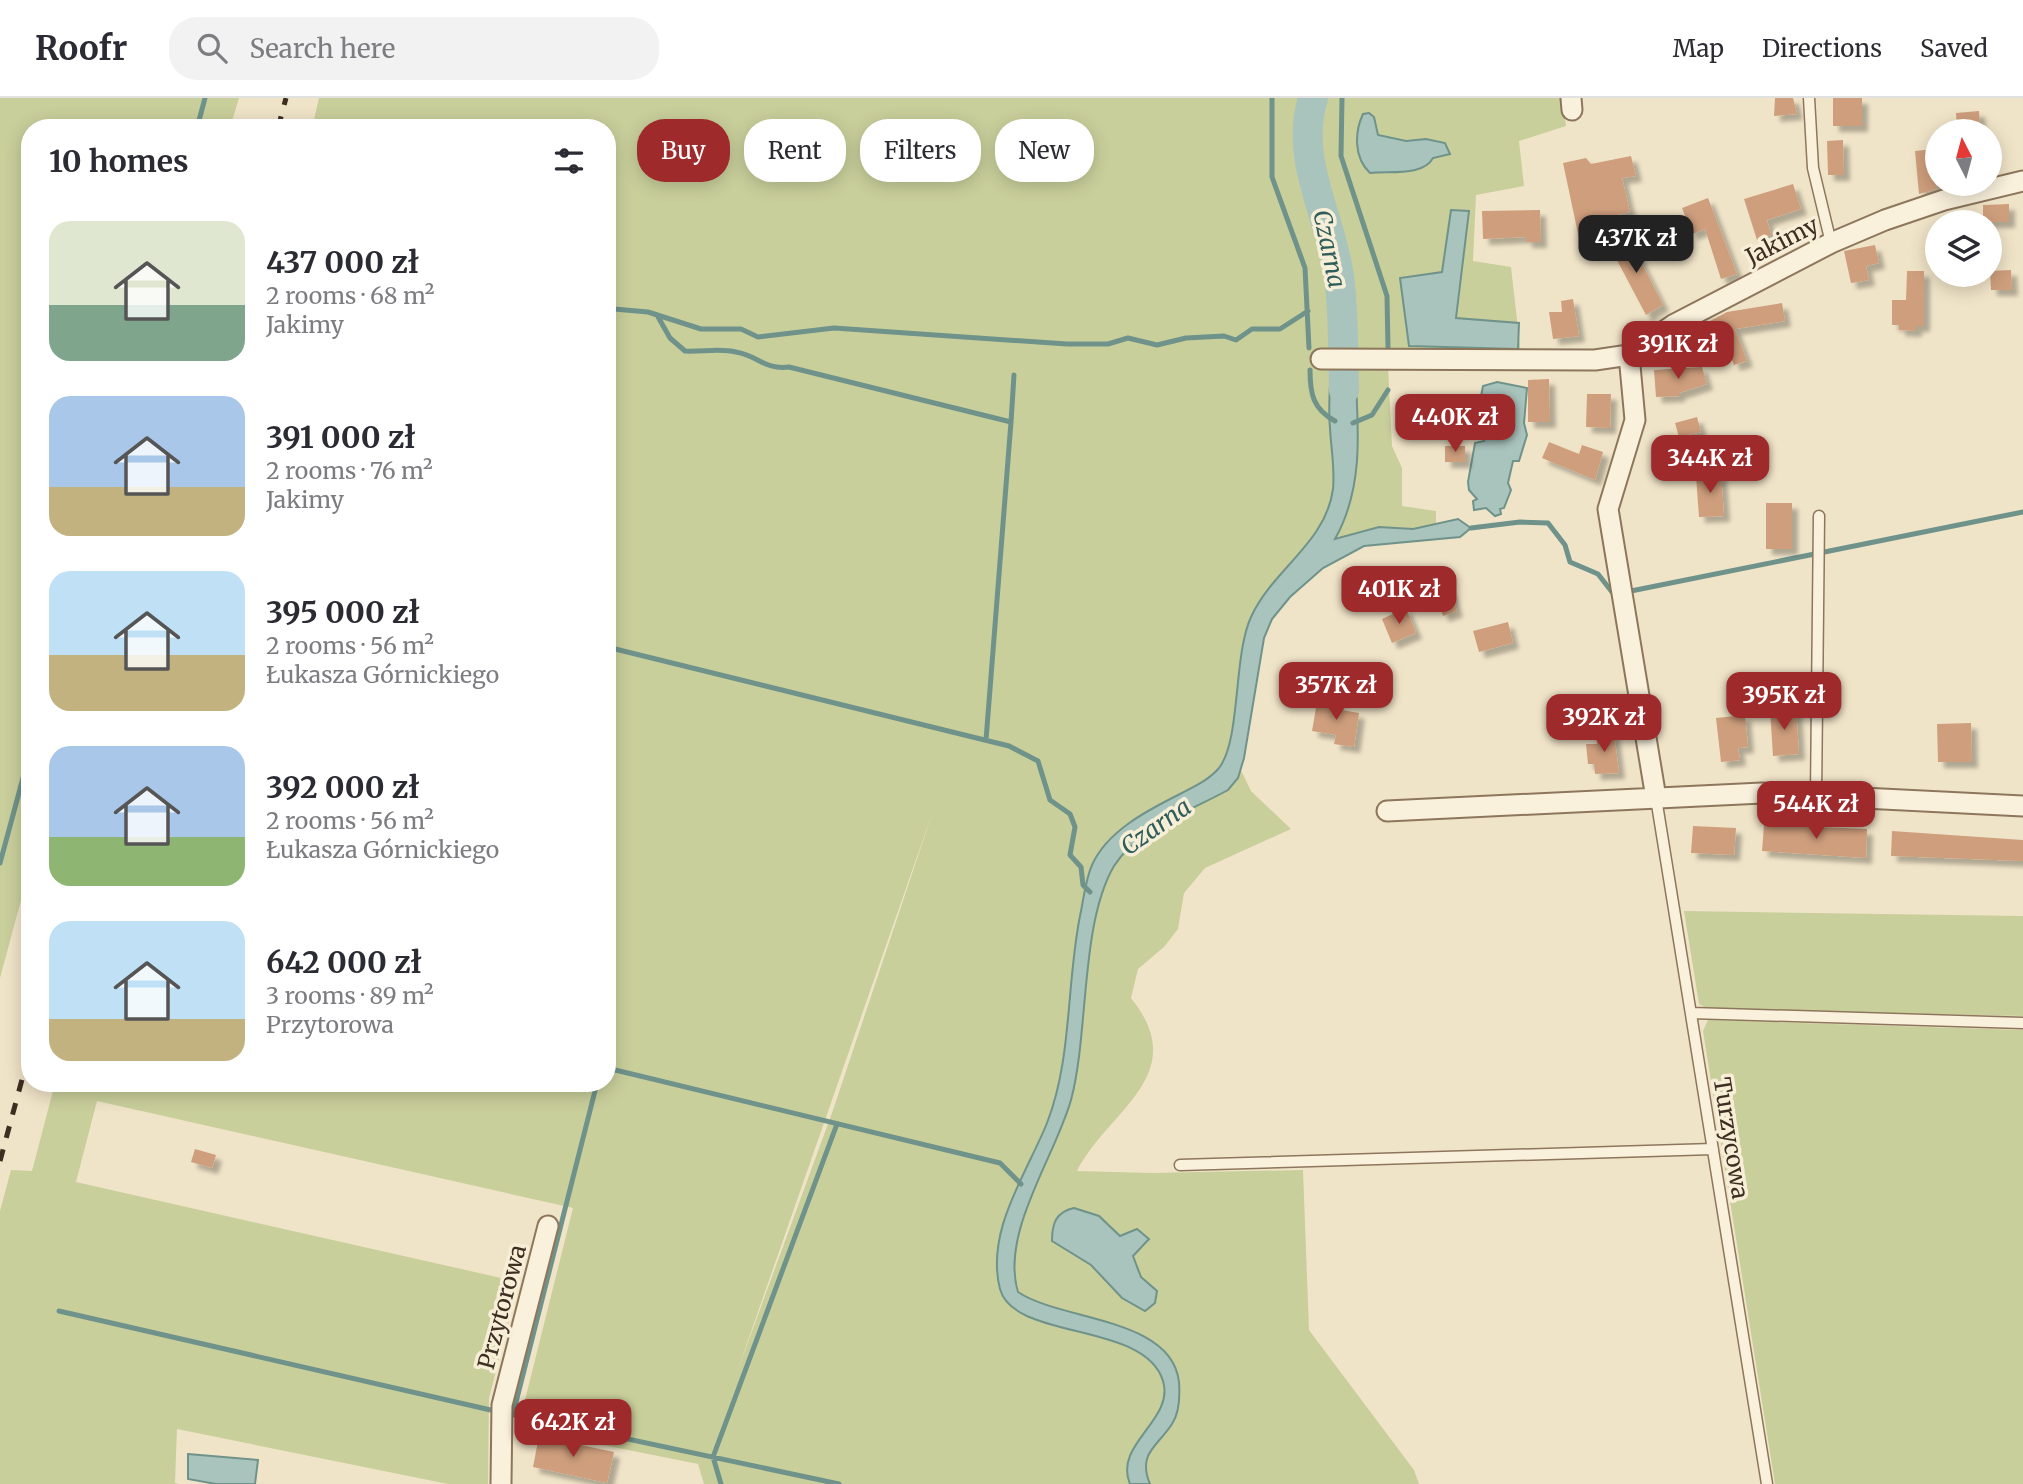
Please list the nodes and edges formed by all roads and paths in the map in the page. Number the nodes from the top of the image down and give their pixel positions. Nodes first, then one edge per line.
1 (1809, 98) edge
2 (2023, 181) edge
3 (1831, 243) junction
4 (1629, 355) junction
5 (1321, 359) dead end
6 (1819, 516) dead end
7 (1816, 796) junction
8 (1656, 798) junction
9 (2023, 806) edge
10 (1387, 811) dead end
11 (1691, 1013) junction
12 (2023, 1023) edge
13 (1713, 1149) junction
14 (1180, 1165) dead end
15 (548, 1226) dead end
16 (502, 1484) edge
17 (1767, 1484) edge

1 - 3 lane
2 - 3 street, Jakimy
3 - 4 street, Jakimy
4 - 5 street, Jakimy
4 - 8 street
6 - 7 lane
7 - 8 street
7 - 9 street
8 - 10 street
8 - 11 lane, Turzycowa
11 - 12 lane
11 - 13 lane, Turzycowa
13 - 14 lane
13 - 17 lane, Turzycowa
15 - 16 street, Przytorowa

